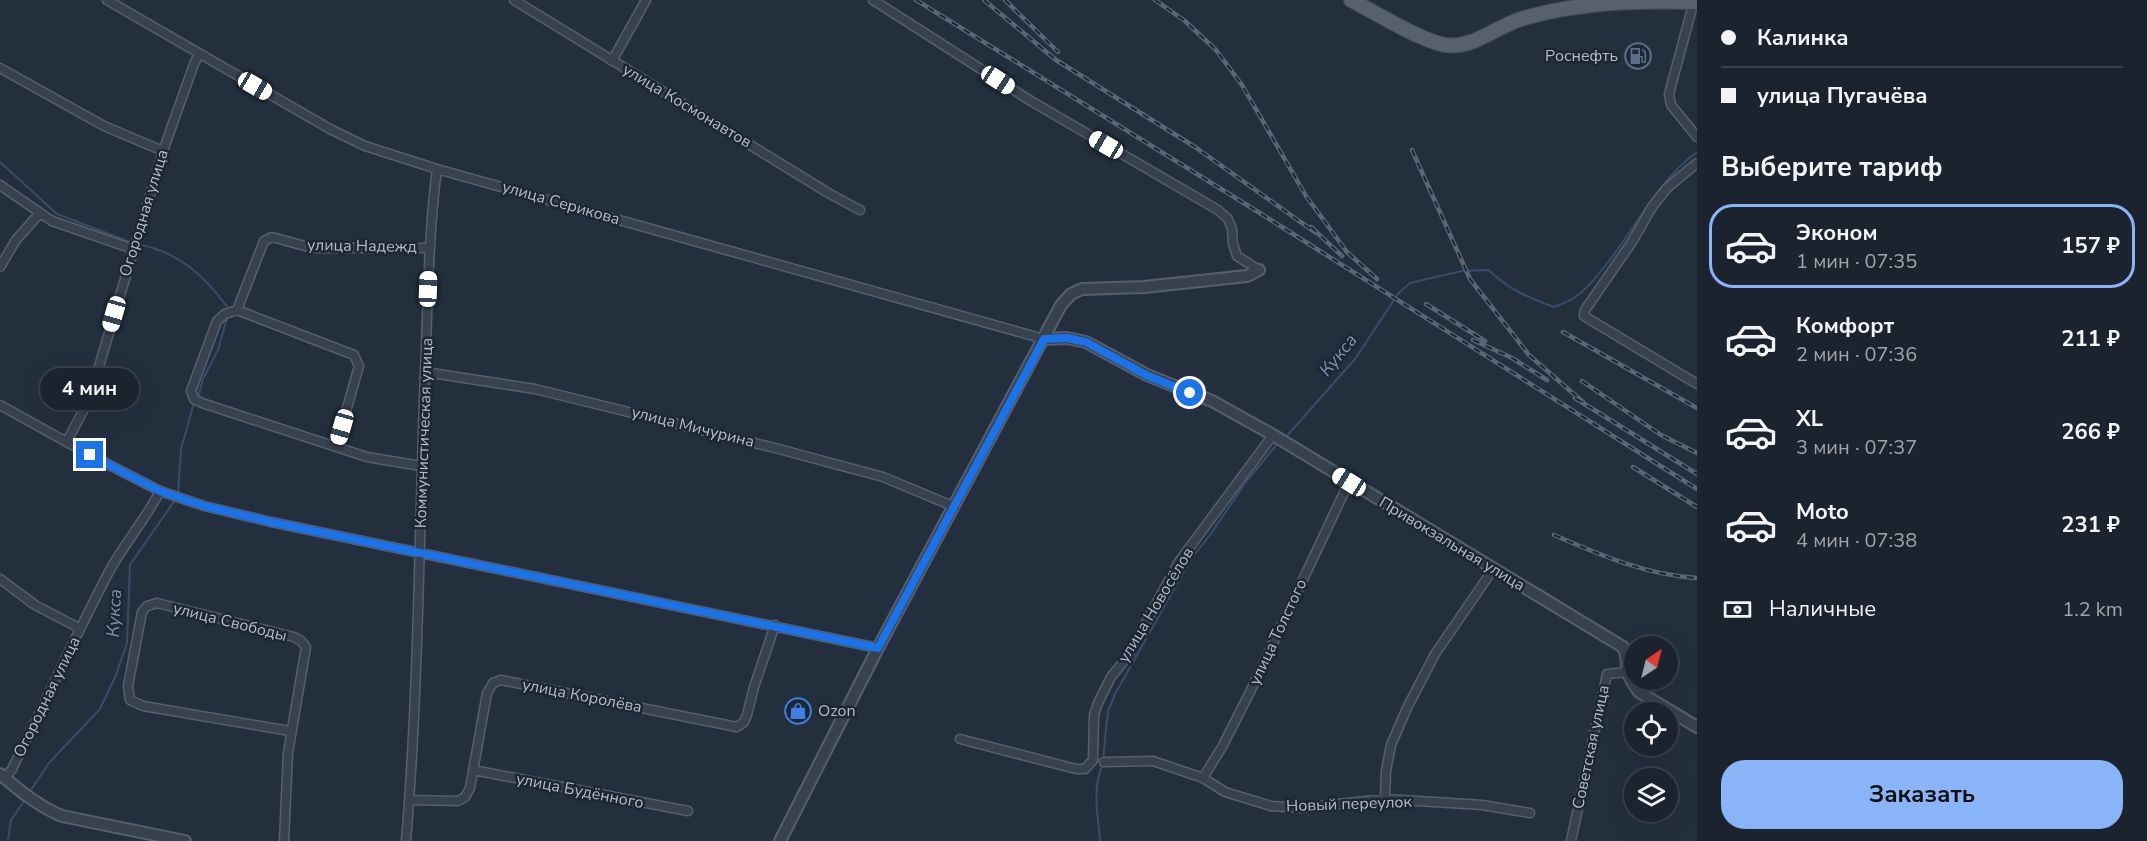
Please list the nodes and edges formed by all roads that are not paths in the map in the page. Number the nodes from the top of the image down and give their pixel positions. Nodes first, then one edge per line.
1 (107, 0) edge
2 (514, 0) edge
3 (646, 0) edge
4 (873, 0) edge
5 (1351, 0) edge
6 (1695, 2) edge
7 (200, 54) junction
8 (612, 61) junction
9 (0, 68) edge
10 (1697, 137) edge
11 (163, 151) junction
12 (1697, 162) edge
13 (437, 170) junction
14 (0, 185) edge
15 (860, 210) dead end
16 (39, 214) junction
17 (429, 248) junction
18 (133, 249) junction
19 (0, 267) edge
20 (1259, 270) joint
21 (237, 310) junction
22 (1044, 339) junction
23 (425, 372) junction
24 (1697, 384) edge
25 (0, 405) edge
26 (1279, 438) junction
27 (67, 441) junction
28 (336, 447) junction
29 (421, 466) junction
30 (1349, 482) junction
31 (160, 491) junction
32 (955, 507) junction
33 (420, 552) junction
34 (1494, 568) junction
35 (0, 579) edge
36 (775, 626) junction
37 (79, 628) junction
38 (878, 648) junction
39 (1624, 649) edge
40 (1624, 672) edge
41 (1638, 690) edge
42 (1697, 727) edge
43 (290, 731) junction
44 (960, 739) dead end
45 (1104, 762) dead end
46 (473, 770) junction
47 (3, 776) edge
48 (1203, 778) junction
49 (1385, 799) junction
50 (410, 800) junction
51 (688, 811) dead end
52 (1530, 813) dead end
53 (185, 841) edge
54 (284, 841) edge
55 (406, 841) edge
56 (780, 841) edge
57 (1571, 841) edge

1 - 7 street, улица Серикова
2 - 8 street, улица Космонавтов
3 - 8 street
4 - 20 street
5 - 6 main road
6 - 10 street
7 - 11 street, Огородная улица
7 - 13 street, улица Серикова
8 - 15 street, улица Космонавтов
9 - 11 street
11 - 18 street, Огородная улица
12 - 24 street
13 - 17 street, Коммунистическая улица
13 - 22 street, улица Серикова
14 - 16 street
16 - 18 street
16 - 19 street
17 - 21 street, улица Надежд
17 - 23 street, Коммунистическая улица
18 - 27 street, Огородная улица
20 - 22 street
21 - 28 street
21 - 28 street
22 - 26 street, Привокзальная улица
22 - 32 street
23 - 29 street, Коммунистическая улица
23 - 32 street, улица Мичурина
25 - 27 street
26 - 30 street, Привокзальная улица
26 - 44 street, улица Новосёлов
27 - 31 street
28 - 29 street
29 - 33 street, Коммунистическая улица
30 - 34 street, Привокзальная улица
30 - 48 street, улица Толстого
31 - 33 street
31 - 37 street, Огородная улица
32 - 38 street
33 - 36 street
33 - 50 street, Коммунистическая улица
34 - 39 street, Привокзальная улица
34 - 49 street
35 - 37 street
36 - 38 street
36 - 46 street, улица Королёва
37 - 47 street, Огородная улица
38 - 56 street
40 - 57 street, Советская улица
41 - 42 street, Привокзальная улица
43 - 43 street, улица Свободы
43 - 54 street, улица Свободы
45 - 48 street, Новый переулок
46 - 50 street, улица Королёва
46 - 51 street, улица Будённого
47 - 53 street
48 - 49 street, Новый переулок
49 - 52 street, Новый переулок
50 - 55 street, Коммунистическая улица

